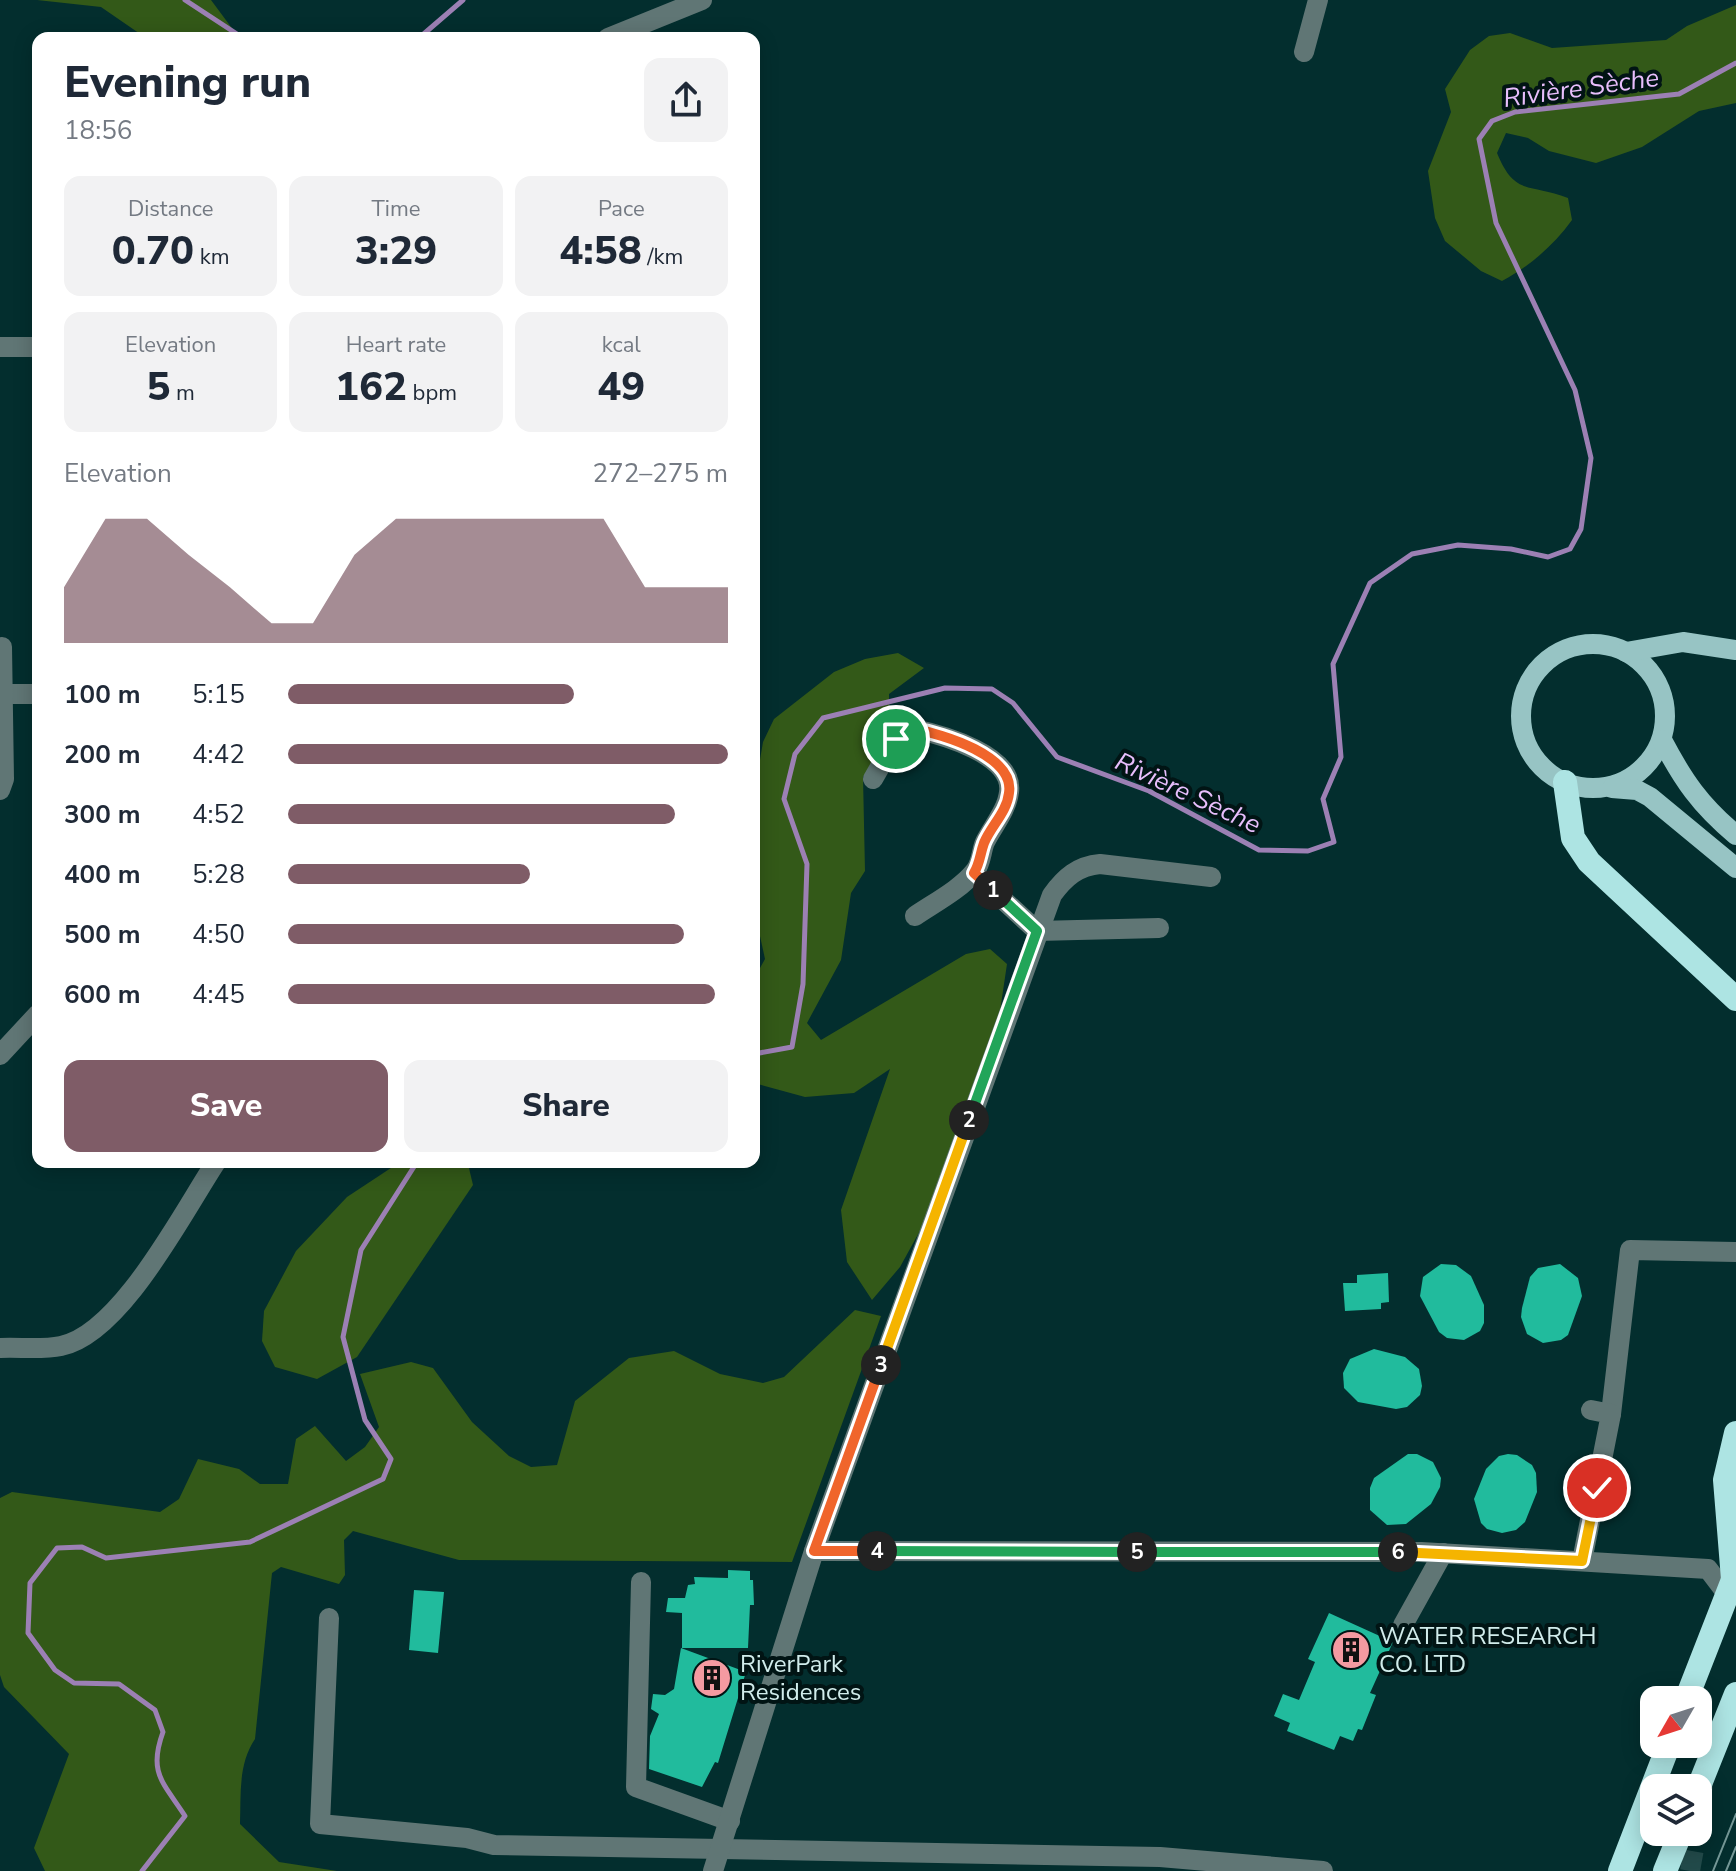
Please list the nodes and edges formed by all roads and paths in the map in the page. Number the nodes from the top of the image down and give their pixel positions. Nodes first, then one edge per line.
1 (702, 0) edge
2 (1318, 0) edge
3 (623, 32) edge
4 (1304, 52) dead end
5 (0, 347) edge
6 (32, 347) edge
7 (2, 647) edge
8 (1736, 650) edge
9 (1626, 652) junction
10 (4, 694) junction
11 (32, 694) edge
12 (1662, 740) junction
13 (873, 779) dead end
14 (1565, 782) junction
15 (1607, 787) junction
16 (0, 790) edge
17 (1736, 835) edge
18 (1736, 868) edge
19 (974, 873) junction
20 (1211, 877) dead end
21 (915, 916) dead end
22 (1159, 928) dead end
23 (1037, 931) junction
24 (1736, 999) edge
25 (32, 1020) edge
26 (0, 1055) edge
27 (212, 1168) edge
28 (1736, 1252) edge
29 (0, 1348) edge
30 (1736, 1433) edge
31 (814, 1551) junction
32 (1443, 1553) junction
33 (1582, 1561) junction
34 (641, 1582) dead end
35 (1732, 1582) edge
36 (329, 1618) dead end
37 (1403, 1625) dead end
38 (1691, 1686) edge
39 (1736, 1694) edge
40 (1664, 1758) edge
41 (1704, 1774) tunnel mouth
42 (730, 1821) junction
43 (1675, 1846) edge
44 (721, 1848) junction
45 (1160, 1864) edge
46 (713, 1871) edge
47 (1323, 1871) edge
48 (1620, 1871) edge
49 (1665, 1871) edge

1 - 3 street
2 - 4 street
5 - 6 street
7 - 10 street
8 - 9 main road
9 - 12 main road
9 - 14 main road
10 - 11 street
10 - 16 street
12 - 15 main road
12 - 17 main road
13 - 19 street
14 - 15 main road
14 - 24 highway
15 - 18 main road
19 - 21 street
19 - 23 street
20 - 23 street
22 - 23 street
23 - 31 street
25 - 26 street
27 - 29 street
28 - 33 street
30 - 35 highway
31 - 32 street
31 - 42 street
32 - 33 street
32 - 37 street
33 - 35 street
34 - 42 street
35 - 38 highway
36 - 44 street
39 - 41 highway
40 - 48 highway
42 - 44 street
43 - 49 highway
44 - 45 street
44 - 46 street
45 - 47 street

